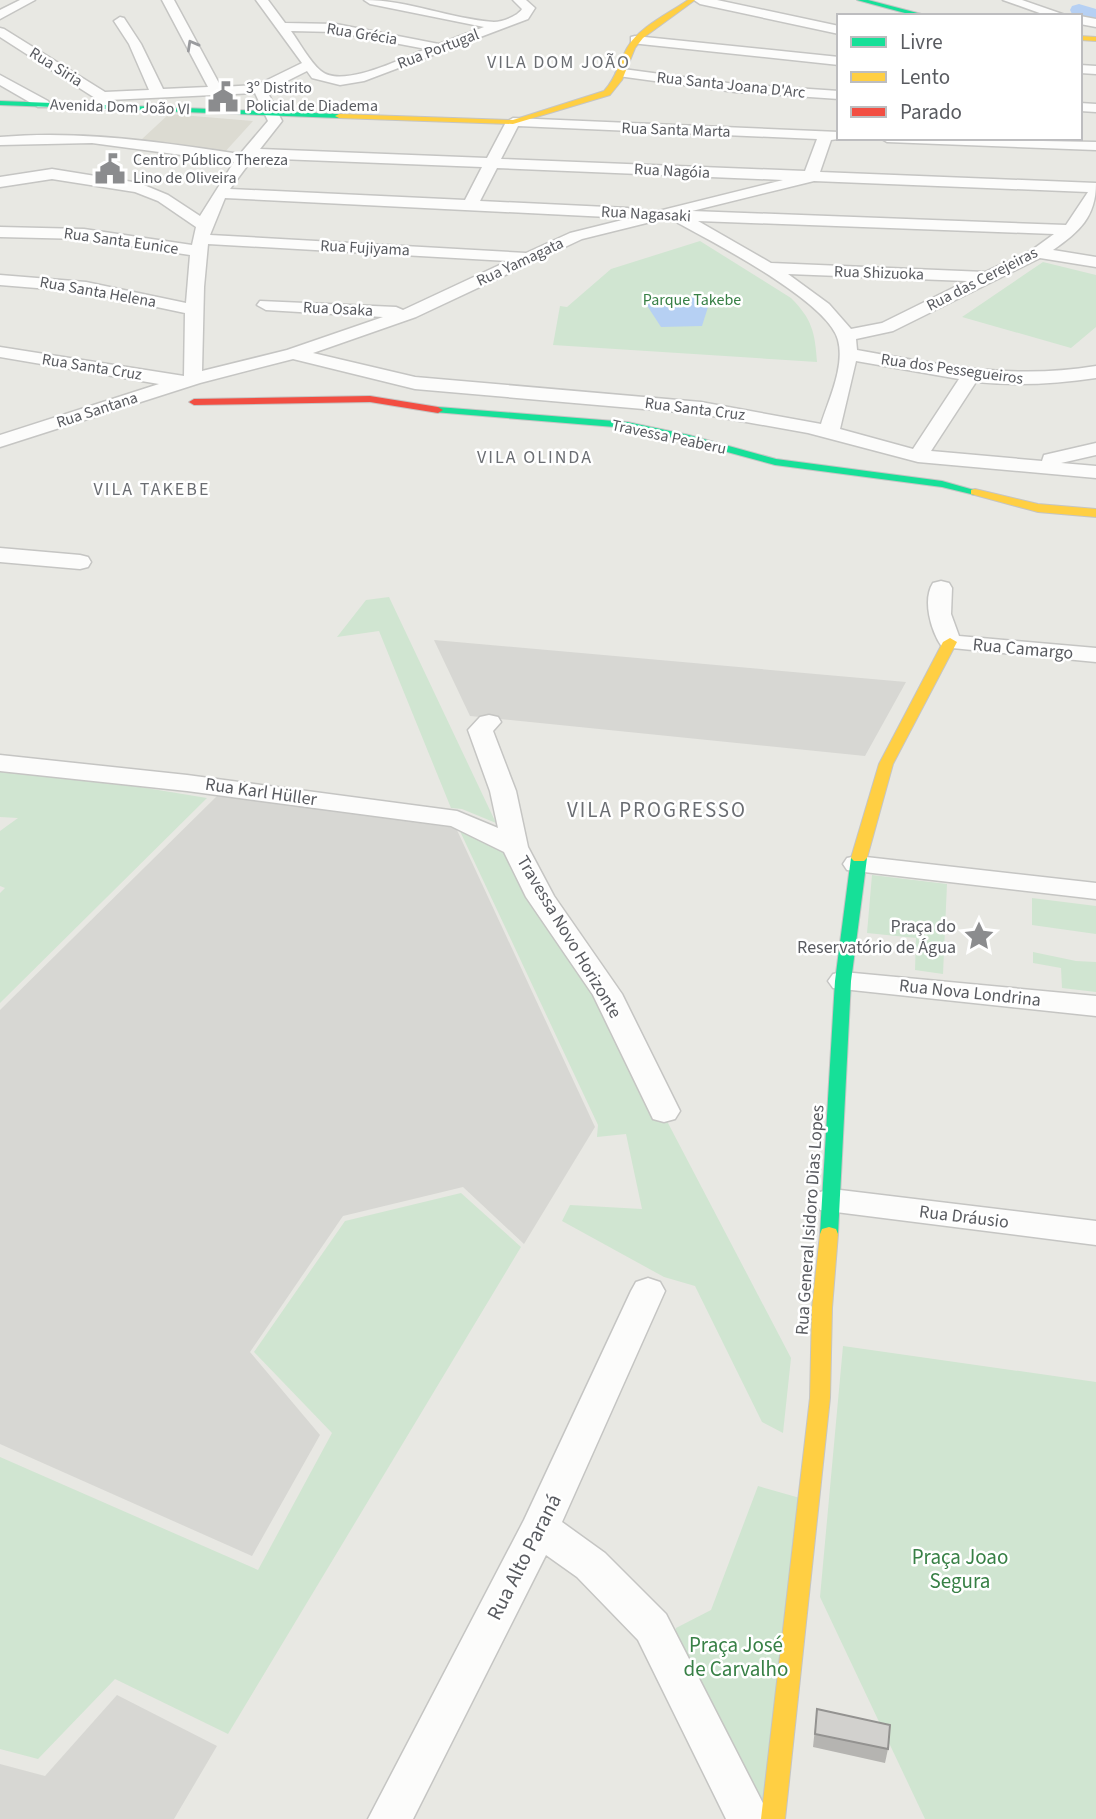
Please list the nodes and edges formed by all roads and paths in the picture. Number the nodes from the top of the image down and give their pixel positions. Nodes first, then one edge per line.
1 (29, 0) edge
2 (168, 0) edge
3 (262, 0) edge
4 (370, 0) edge
5 (519, 0) edge
6 (692, 0) edge
7 (700, 0) edge
8 (860, 0) edge
9 (1009, 0) edge
10 (918, 14) edge
11 (1055, 14) edge
12 (0, 15) edge
13 (120, 20) dead end
14 (498, 26) junction
15 (284, 27) junction
16 (837, 30) edge
17 (0, 32) edge
18 (635, 40) junction
19 (440, 48) junction
20 (837, 61) edge
21 (308, 65) junction
22 (623, 73) junction
23 (0, 79) edge
24 (216, 89) junction
25 (260, 89) junction
26 (157, 92) junction
27 (837, 95) edge
28 (6, 100) edge
29 (103, 102) junction
30 (270, 113) junction
31 (513, 122) junction
32 (832, 136) edge
33 (939, 140) edge
34 (0, 141) edge
35 (1096, 146) edge
36 (247, 156) junction
37 (491, 163) junction
38 (811, 177) junction
39 (0, 182) edge
40 (1096, 190) edge
41 (221, 193) junction
42 (470, 205) junction
43 (667, 215) junction
44 (704, 216) junction
45 (1071, 230) junction
46 (0, 232) edge
47 (202, 239) junction
48 (1038, 253) junction
49 (528, 258) junction
50 (1096, 262) edge
51 (771, 268) junction
52 (988, 278) junction
53 (0, 280) edge
54 (266, 305) dead end
55 (195, 310) junction
56 (410, 313) junction
57 (847, 335) junction
58 (0, 352) edge
59 (293, 354) junction
60 (849, 354) junction
61 (1096, 372) edge
62 (972, 374) junction
63 (188, 380) junction
64 (194, 402) dead end
65 (829, 432) junction
66 (0, 441) edge
67 (1096, 449) edge
68 (918, 456) junction
69 (1022, 465) junction
70 (1096, 471) edge
71 (1096, 513) edge
72 (0, 555) edge
73 (80, 562) dead end
74 (941, 588) dead end
75 (950, 642) junction
76 (1096, 656) edge
77 (489, 722) dead end
78 (0, 763) edge
79 (514, 847) junction
80 (857, 864) junction
81 (1096, 891) edge
82 (843, 981) junction
83 (1096, 1006) edge
84 (664, 1111) dead end
85 (832, 1201) junction
86 (1096, 1233) edge
87 (648, 1291) dead end
88 (540, 1528) junction
89 (390, 1819) edge
90 (749, 1819) edge
91 (773, 1819) edge

1 - 12 street
24 -> 2 street
3 - 15 street
4 - 14 street
5 - 14 street, Rua Portugal
6 - 18 street
7 - 16 street
8 - 10 street
9 - 11 street
13 - 26 street
14 - 19 street, Rua Portugal
15 - 19 street, Rua Grécia
15 - 21 street
17 - 29 street, Rua Siria
18 - 20 street
18 - 22 street, Avenida Dom João VI
19 - 21 street, Rua Portugal
21 - 25 street
22 - 27 street, Rua Santa Joana D'Arc
22 - 31 street, Avenida Dom João VI
23 - 28 street
24 - 25 street
24 - 26 street
25 - 30 street
26 - 29 street
28 - 29 street, Avenida Dom João VI
29 - 30 street, Avenida Dom João VI
30 - 31 street, Avenida Dom João VI
30 - 36 street
31 - 32 street, Rua Santa Marta
31 - 37 street
32 - 38 street
33 - 35 street
34 - 36 street, Rua Nagóia
36 - 37 street, Rua Nagóia
36 - 41 street
37 - 38 street, Rua Nagóia
37 - 42 street
38 - 40 street, Rua Nagóia
38 - 44 street, Rua Yamagata
39 - 47 street
40 - 45 street, Rua das Cerejeiras
41 - 42 street, Rua Nagasaki
41 - 47 street
42 - 43 street, Rua Nagasaki
43 - 44 street
43 - 44 street, Rua Yamagata
43 - 49 street, Rua Yamagata
44 - 45 street, Rua Nagasaki
44 - 51 street
45 - 48 street, Rua das Cerejeiras
46 - 47 street, Rua Santa Eunice
47 - 49 street, Rua Fujiyama
47 - 55 street
48 - 50 street
48 - 52 street, Rua das Cerejeiras
49 - 56 street, Rua Yamagata
51 - 52 street, Rua Shizuoka
51 - 57 street
52 - 57 street, Rua das Cerejeiras
53 - 55 street, Rua Santa Helena
54 - 56 street, Rua Osaka
55 - 63 street
56 - 59 street, Rua Yamagata
57 - 60 street
58 - 63 street, Rua Santa Cruz
59 - 63 street, Rua Yamagata
59 - 65 street, Rua Santa Cruz
60 - 62 street, Rua dos Pessegueiros
60 - 65 street
61 - 62 street, Rua dos Pessegueiros
62 - 68 street
63 - 66 street, Rua Santana
64 - 71 street, Travessa Peaberu
65 - 68 street, Rua Santa Cruz
67 - 69 street
68 - 69 street, Rua Santa Cruz
69 - 70 street, Rua Santa Cruz
72 - 73 street
74 - 75 street
75 - 76 street, Rua Camargo
75 - 80 street, Rua General Isidoro Dias Lopes
77 - 79 street, Travessa Novo Horizonte
78 - 79 street, Rua Karl Hüller
79 - 84 street, Travessa Novo Horizonte
80 - 81 street
80 - 82 street, Rua General Isidoro Dias Lopes
82 - 83 street, Rua Nova Londrina
82 - 85 street, Rua General Isidoro Dias Lopes
85 - 86 street, Rua Dráusio
85 - 91 street, Rua General Isidoro Dias Lopes
87 - 88 street, Rua Alto Paraná
88 - 89 street, Rua Alto Paraná
88 - 90 street

